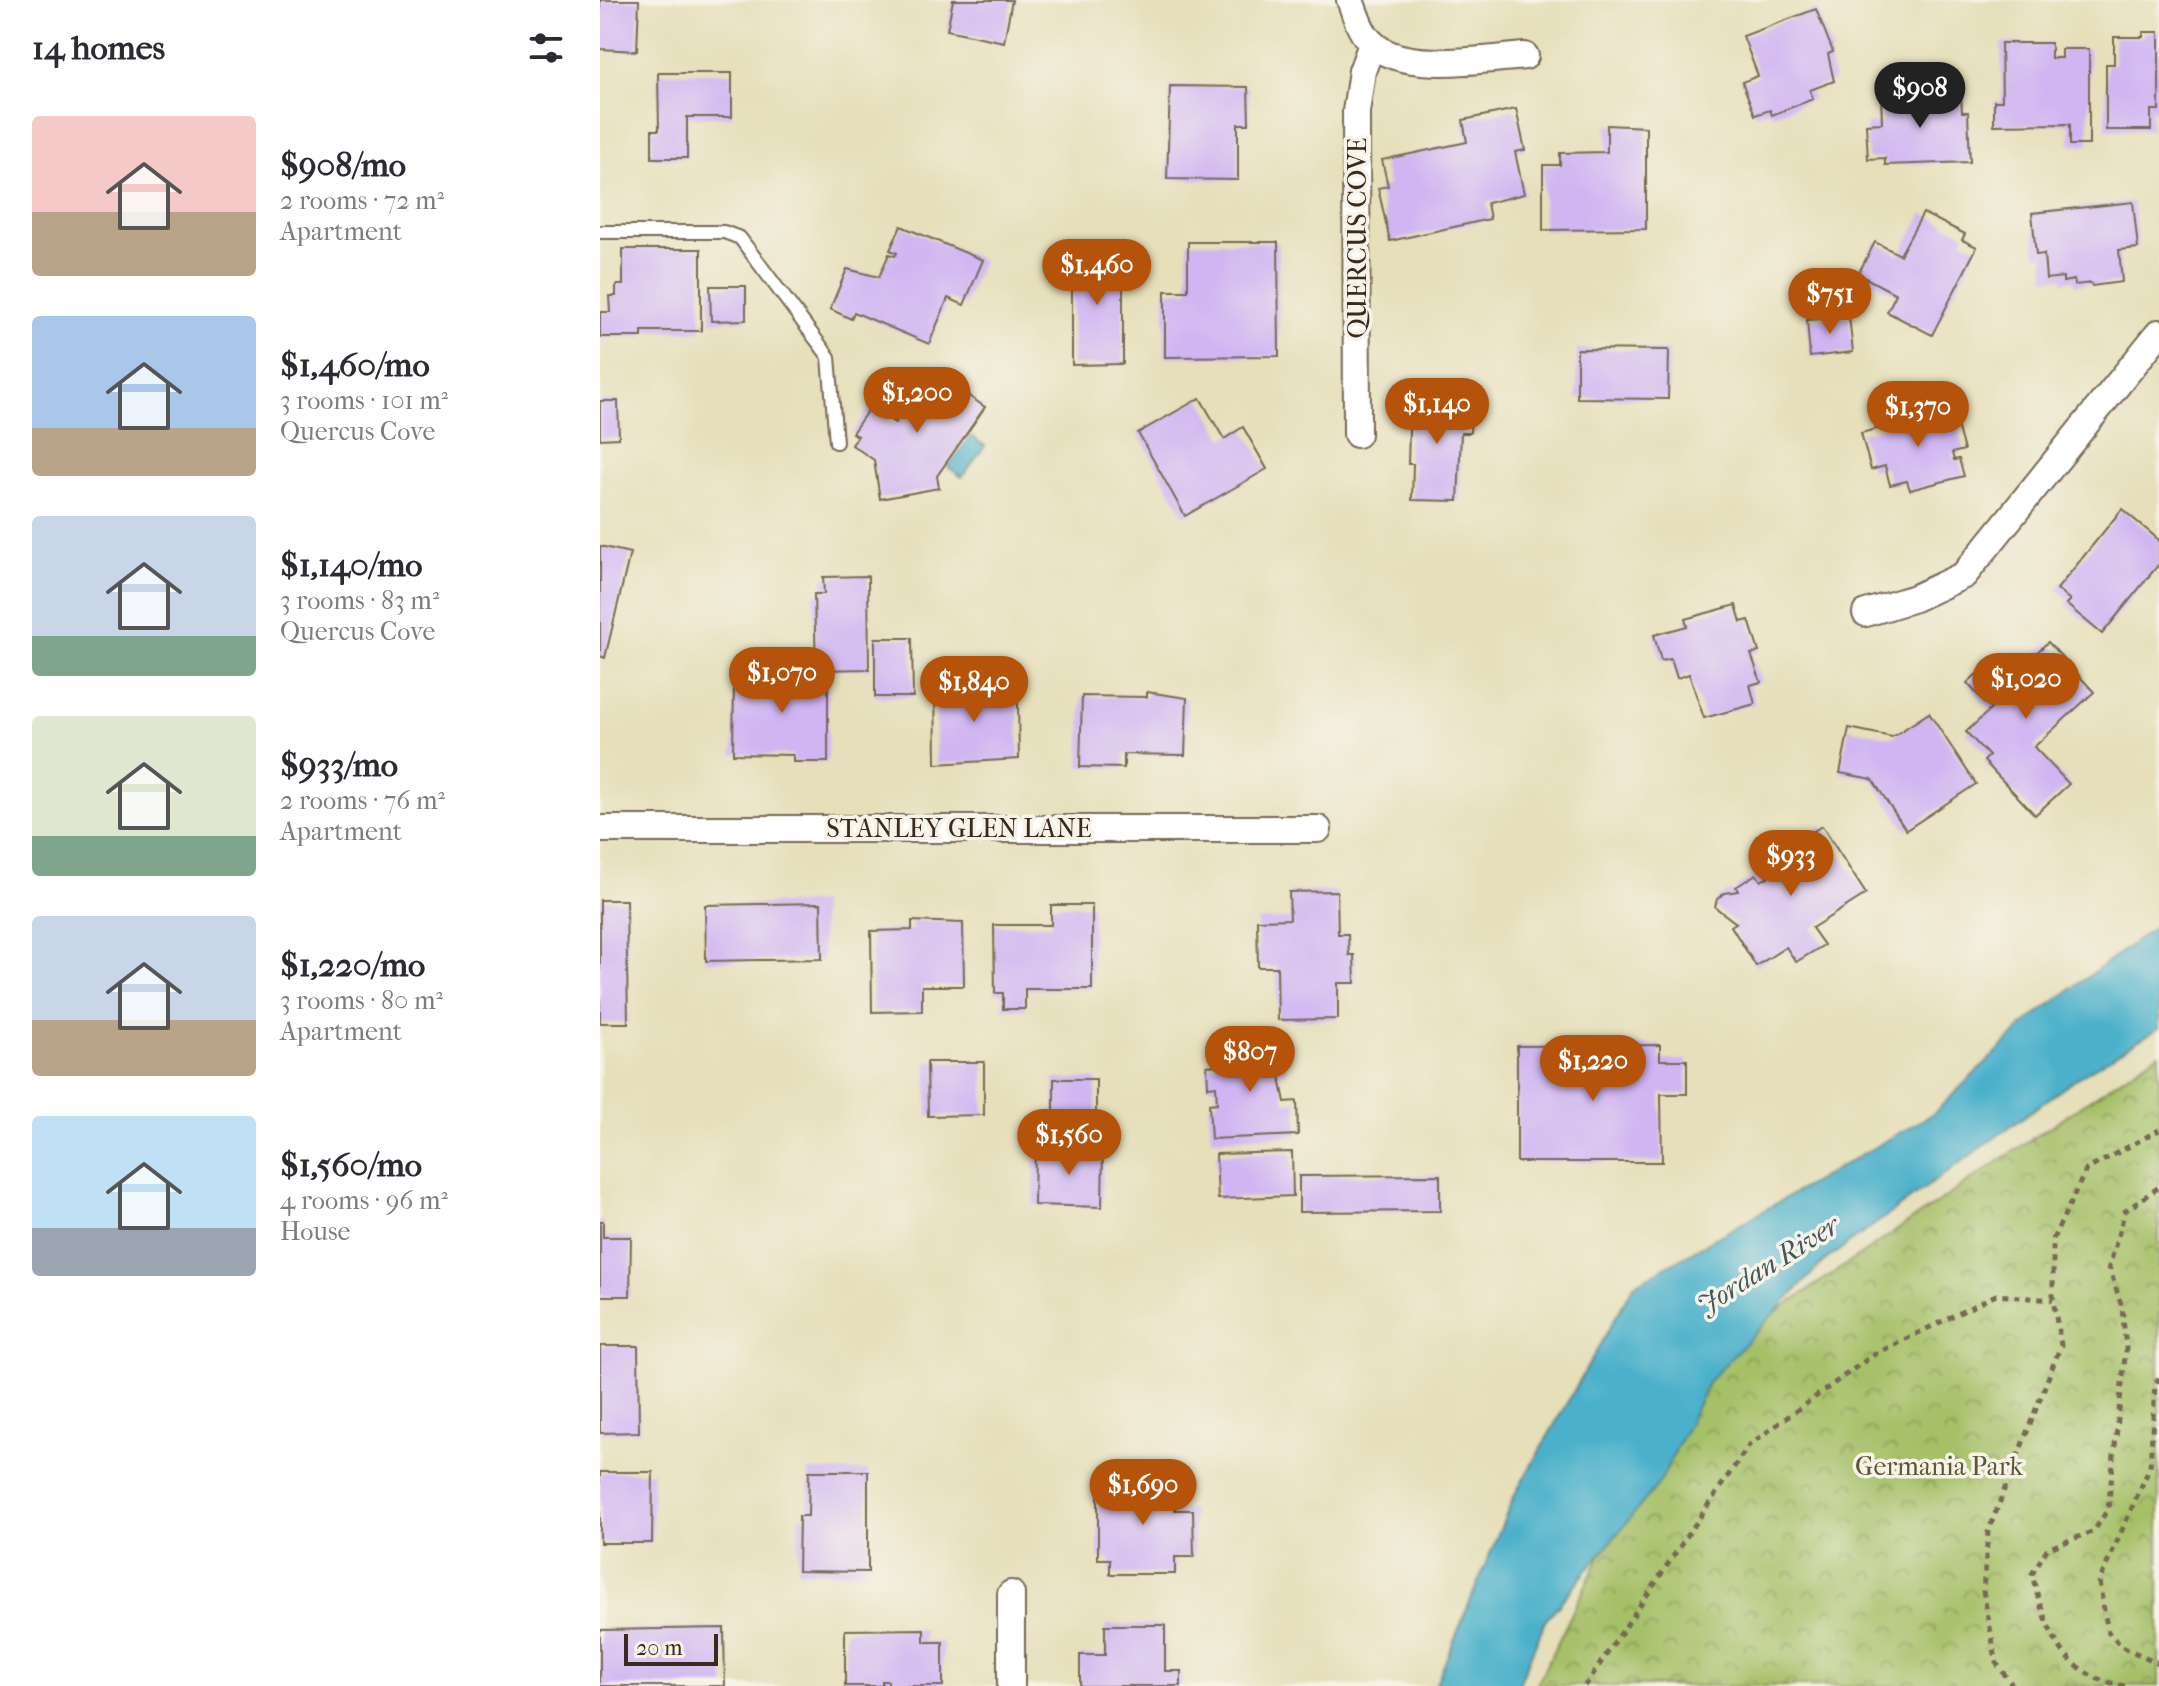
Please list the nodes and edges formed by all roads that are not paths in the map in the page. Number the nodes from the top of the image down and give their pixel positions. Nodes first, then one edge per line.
1 (1350, 0) edge
2 (1372, 44) junction
3 (1525, 56) dead end
4 (600, 232) edge
5 (2159, 333) edge
6 (1357, 434) dead end
7 (836, 442) dead end
8 (1866, 613) dead end
9 (600, 829) edge
10 (1318, 829) dead end
11 (1011, 1594) dead end
12 (1011, 1686) edge

1 - 2 street
2 - 3 street
2 - 6 street, QUERCUS COVE
4 - 7 lane
5 - 8 street
9 - 10 street, STANLEY GLEN LANE
11 - 12 street

